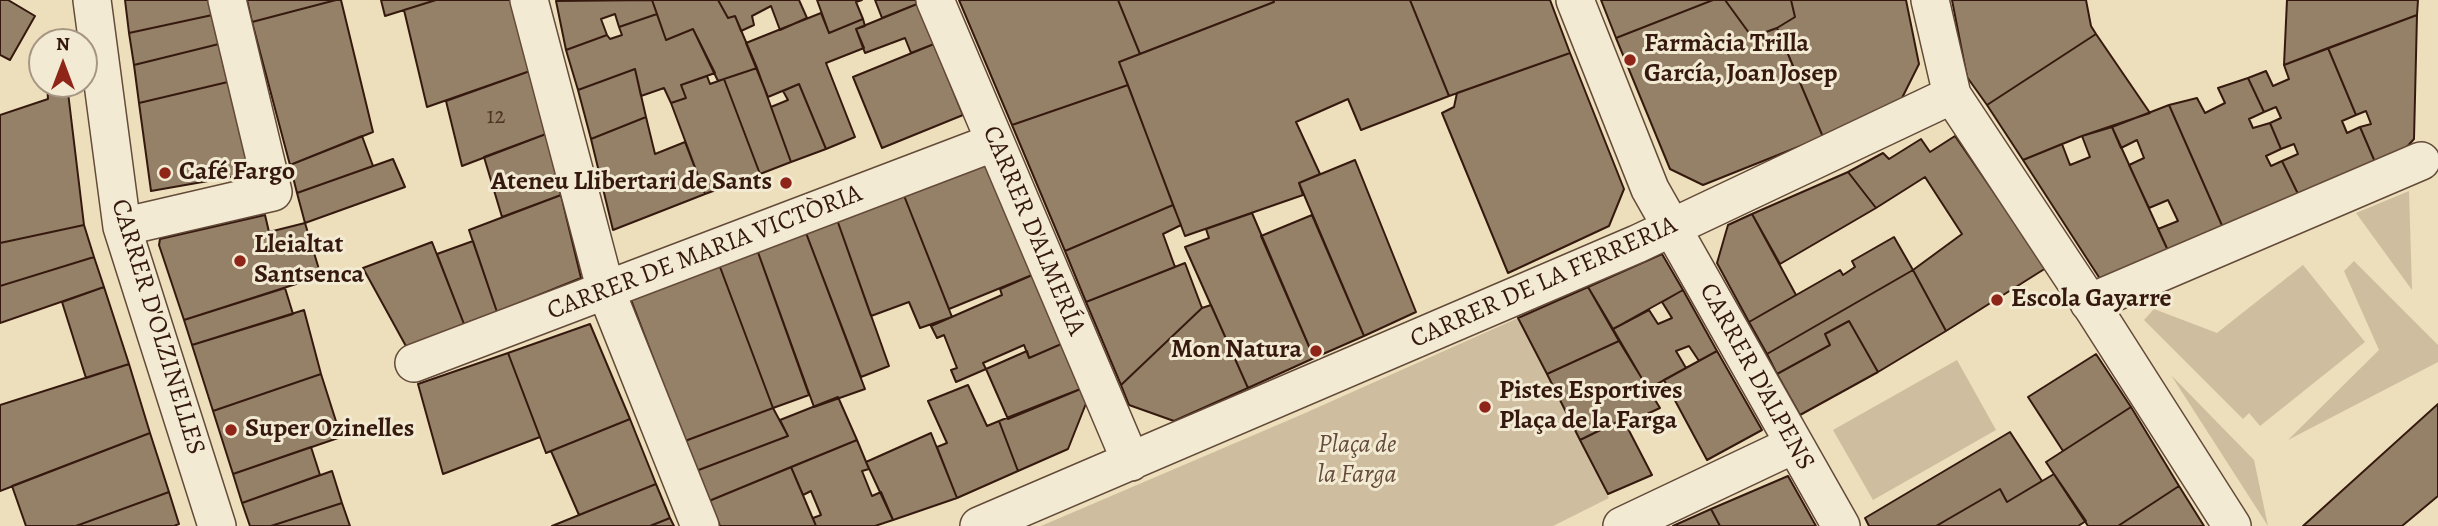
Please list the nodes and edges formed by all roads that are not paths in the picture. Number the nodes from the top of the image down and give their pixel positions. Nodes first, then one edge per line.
1 (92, 0) edge
2 (227, 0) edge
3 (529, 0) edge
4 (935, 0) edge
5 (1576, 0) edge
6 (1930, 0) edge
7 (1952, 95) junction
8 (995, 142) junction
9 (2421, 161) dead end
10 (122, 227) junction
11 (1672, 228) junction
12 (606, 291) junction
13 (2089, 303) junction
14 (414, 363) dead end
15 (1793, 445) junction
16 (1131, 462) junction
17 (217, 526) edge
18 (700, 526) edge
19 (979, 526) edge
20 (1622, 526) edge
21 (1840, 526) edge
22 (2232, 526) edge

1 - 10 street, CARRER D'OLZINELLES
2 - 10 street
3 - 12 street
4 - 8 street, CARRER D'ALMERÍA
5 - 11 street, CARRER D'ALPENS
6 - 7 street
7 - 11 street, CARRER DE LA FERRERIA
7 - 13 street
8 - 12 street, CARRER DE MARIA VICTÒRIA
8 - 16 street, CARRER D'ALMERÍA
9 - 13 street
10 - 17 street, CARRER D'OLZINELLES
11 - 15 street, CARRER D'ALPENS
11 - 16 street, CARRER DE LA FERRERIA
12 - 14 street, CARRER DE MARIA VICTÒRIA
12 - 18 street
13 - 22 street
15 - 20 street
15 - 21 street, CARRER D'ALPENS
16 - 19 street

